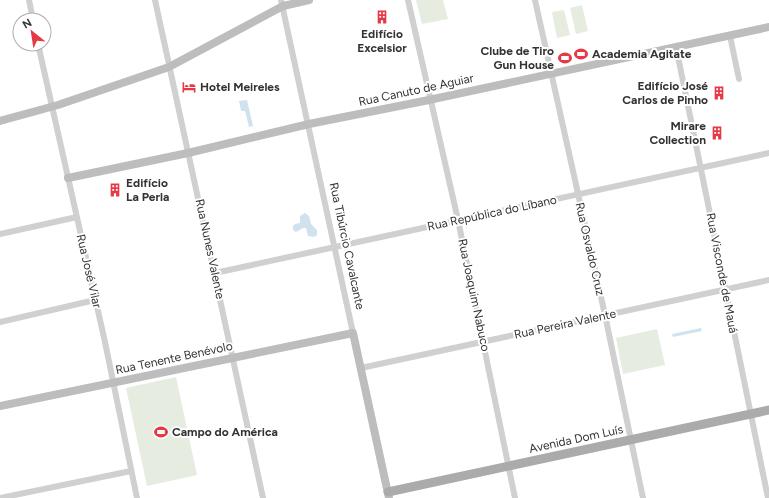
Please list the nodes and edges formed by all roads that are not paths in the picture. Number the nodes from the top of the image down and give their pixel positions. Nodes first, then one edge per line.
1 (29, 0) edge
2 (155, 0) edge
3 (309, 0) edge
4 (408, 0) edge
5 (535, 0) edge
6 (282, 3) edge
7 (31, 12) edge
8 (769, 28) edge
9 (730, 36) junction
10 (676, 47) junction
11 (40, 52) edge
12 (169, 67) junction
13 (551, 74) junction
14 (739, 79) dead end
15 (430, 100) junction
16 (52, 107) junction
17 (0, 122) edge
18 (309, 124) junction
19 (188, 153) junction
20 (769, 153) edge
21 (701, 167) junction
22 (68, 178) junction
23 (578, 194) junction
24 (76, 217) junction
25 (458, 220) junction
26 (0, 234) edge
27 (336, 247) junction
28 (215, 273) junction
29 (769, 280) edge
30 (725, 290) junction
31 (95, 300) junction
32 (605, 315) junction
33 (0, 322) edge
34 (353, 332) junction
35 (483, 341) junction
36 (233, 358) junction
37 (361, 368) junction
38 (113, 383) junction
39 (0, 406) edge
40 (769, 410) edge
41 (751, 414) junction
42 (631, 440) junction
43 (508, 466) junction
44 (131, 470) junction
45 (388, 495) edge
46 (0, 498) edge
47 (137, 498) edge
48 (263, 498) edge
49 (515, 498) edge
50 (643, 498) edge
51 (768, 498) edge

1 - 7 street
2 - 12 street, Rua Nunes Valente
3 - 6 street
4 - 15 street, Rua Joaquim Nabuco
5 - 13 street, Rua Osvaldo Cruz
6 - 12 street
6 - 18 street, Rua Tibúrcio Cavalcante
8 - 9 street, Rua Canuto de Aguiar
9 - 10 street, Rua Canuto de Aguiar
9 - 14 street
10 - 13 street, Rua Canuto de Aguiar
10 - 21 street, Rua Visconde de Mauá
11 - 16 street, Rua José Vilar
12 - 16 street
12 - 19 street, Rua Nunes Valente
13 - 15 street, Rua Canuto de Aguiar
13 - 23 street, Rua Osvaldo Cruz
15 - 18 street, Rua Canuto de Aguiar
15 - 25 street, Rua Joaquim Nabuco
16 - 17 street
16 - 22 street, Rua José Vilar
18 - 19 street, Rua Canuto de Aguiar
18 - 27 street, Rua Tibúrcio Cavalcante
19 - 22 street, Rua Canuto de Aguiar
19 - 28 street, Rua Nunes Valente
20 - 21 street, Rua República do Líbano
21 - 23 street, Rua República do Líbano
21 - 30 street, Rua Visconde de Mauá
22 - 24 street, Rua José Vilar
23 - 25 street, Rua República do Líbano
23 - 32 street, Rua Osvaldo Cruz
24 - 26 street
24 - 31 street, Rua José Vilar
25 - 27 street, Rua República do Líbano
25 - 35 street, Rua Joaquim Nabuco
27 - 28 street, Rua República do Líbano
27 - 34 street, Rua Tibúrcio Cavalcante
28 - 36 street, Rua Nunes Valente
29 - 30 street, Rua Pereira Valente
30 - 32 street, Rua Pereira Valente
30 - 41 street, Rua Visconde de Mauá
31 - 33 street
31 - 38 street, Rua José Vilar
32 - 35 street, Rua Pereira Valente
32 - 42 street, Rua Osvaldo Cruz
34 - 36 street, Rua Tenente Benévolo
34 - 37 street, Rua Tibúrcio Cavalcante
35 - 37 street, Rua Pereira Valente
35 - 43 street, Rua Joaquim Nabuco
36 - 38 street, Rua Tenente Benévolo
36 - 48 street, Rua Nunes Valente
37 - 45 street, Rua Tibúrcio Cavalcante
38 - 39 street, Rua Tenente Benévolo
38 - 44 street, Rua José Vilar
40 - 41 main road, Avenida Dom Luís
41 - 42 main road, Avenida Dom Luís
41 - 51 street, Rua Visconde de Mauá
42 - 43 main road, Avenida Dom Luís
42 - 50 street, Rua Osvaldo Cruz
43 - 45 main road, Avenida Dom Luís
43 - 49 street, Rua Joaquim Nabuco
44 - 46 street
44 - 47 street, Rua José Vilar

